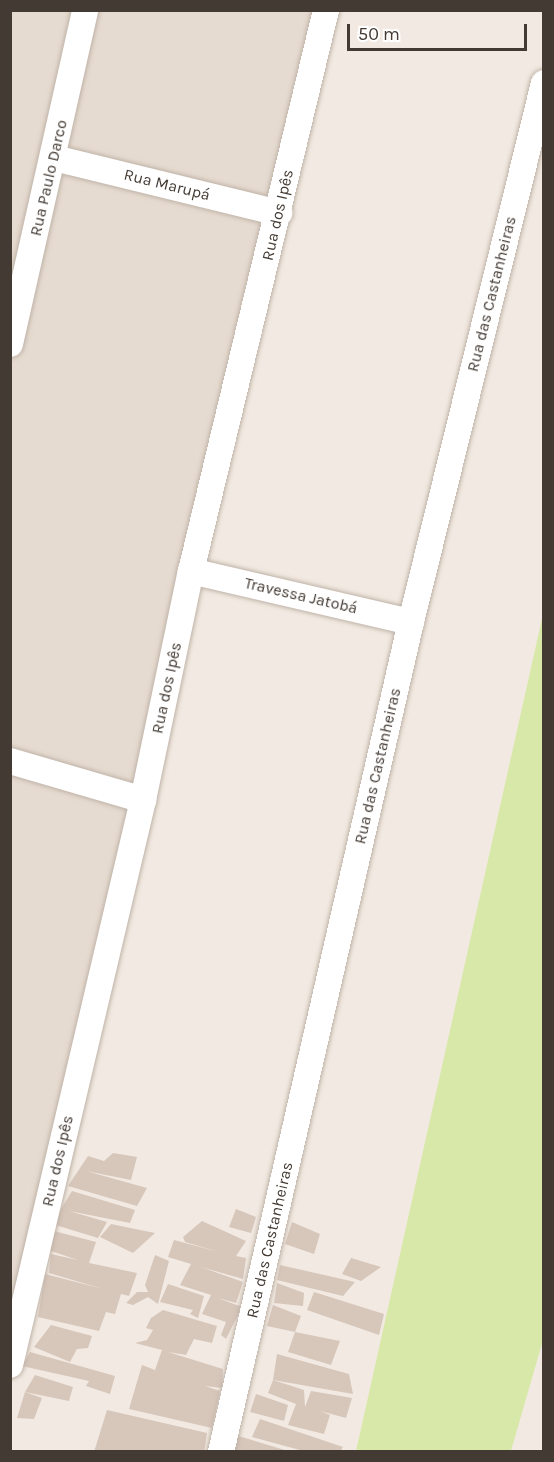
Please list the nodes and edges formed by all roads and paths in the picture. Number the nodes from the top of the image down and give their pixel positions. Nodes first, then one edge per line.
1 (85, 10) edge
2 (326, 10) edge
3 (543, 83) edge
4 (54, 158) junction
5 (279, 213) junction
6 (10, 344) edge
7 (191, 571) junction
8 (411, 622) junction
9 (10, 761) edge
10 (143, 800) junction
11 (10, 1365) edge
12 (221, 1452) edge

1 - 4 street, Rua Paulo Darco
2 - 5 street, Rua dos Ipês
3 - 8 street, Rua das Castanheiras
4 - 5 street, Rua Marupá
4 - 6 street, Rua Paulo Darco
5 - 7 street, Rua dos Ipês
7 - 8 street, Travessa Jatobá
7 - 10 street, Rua dos Ipês
8 - 12 street, Rua das Castanheiras
9 - 10 street
10 - 11 street, Rua dos Ipês

